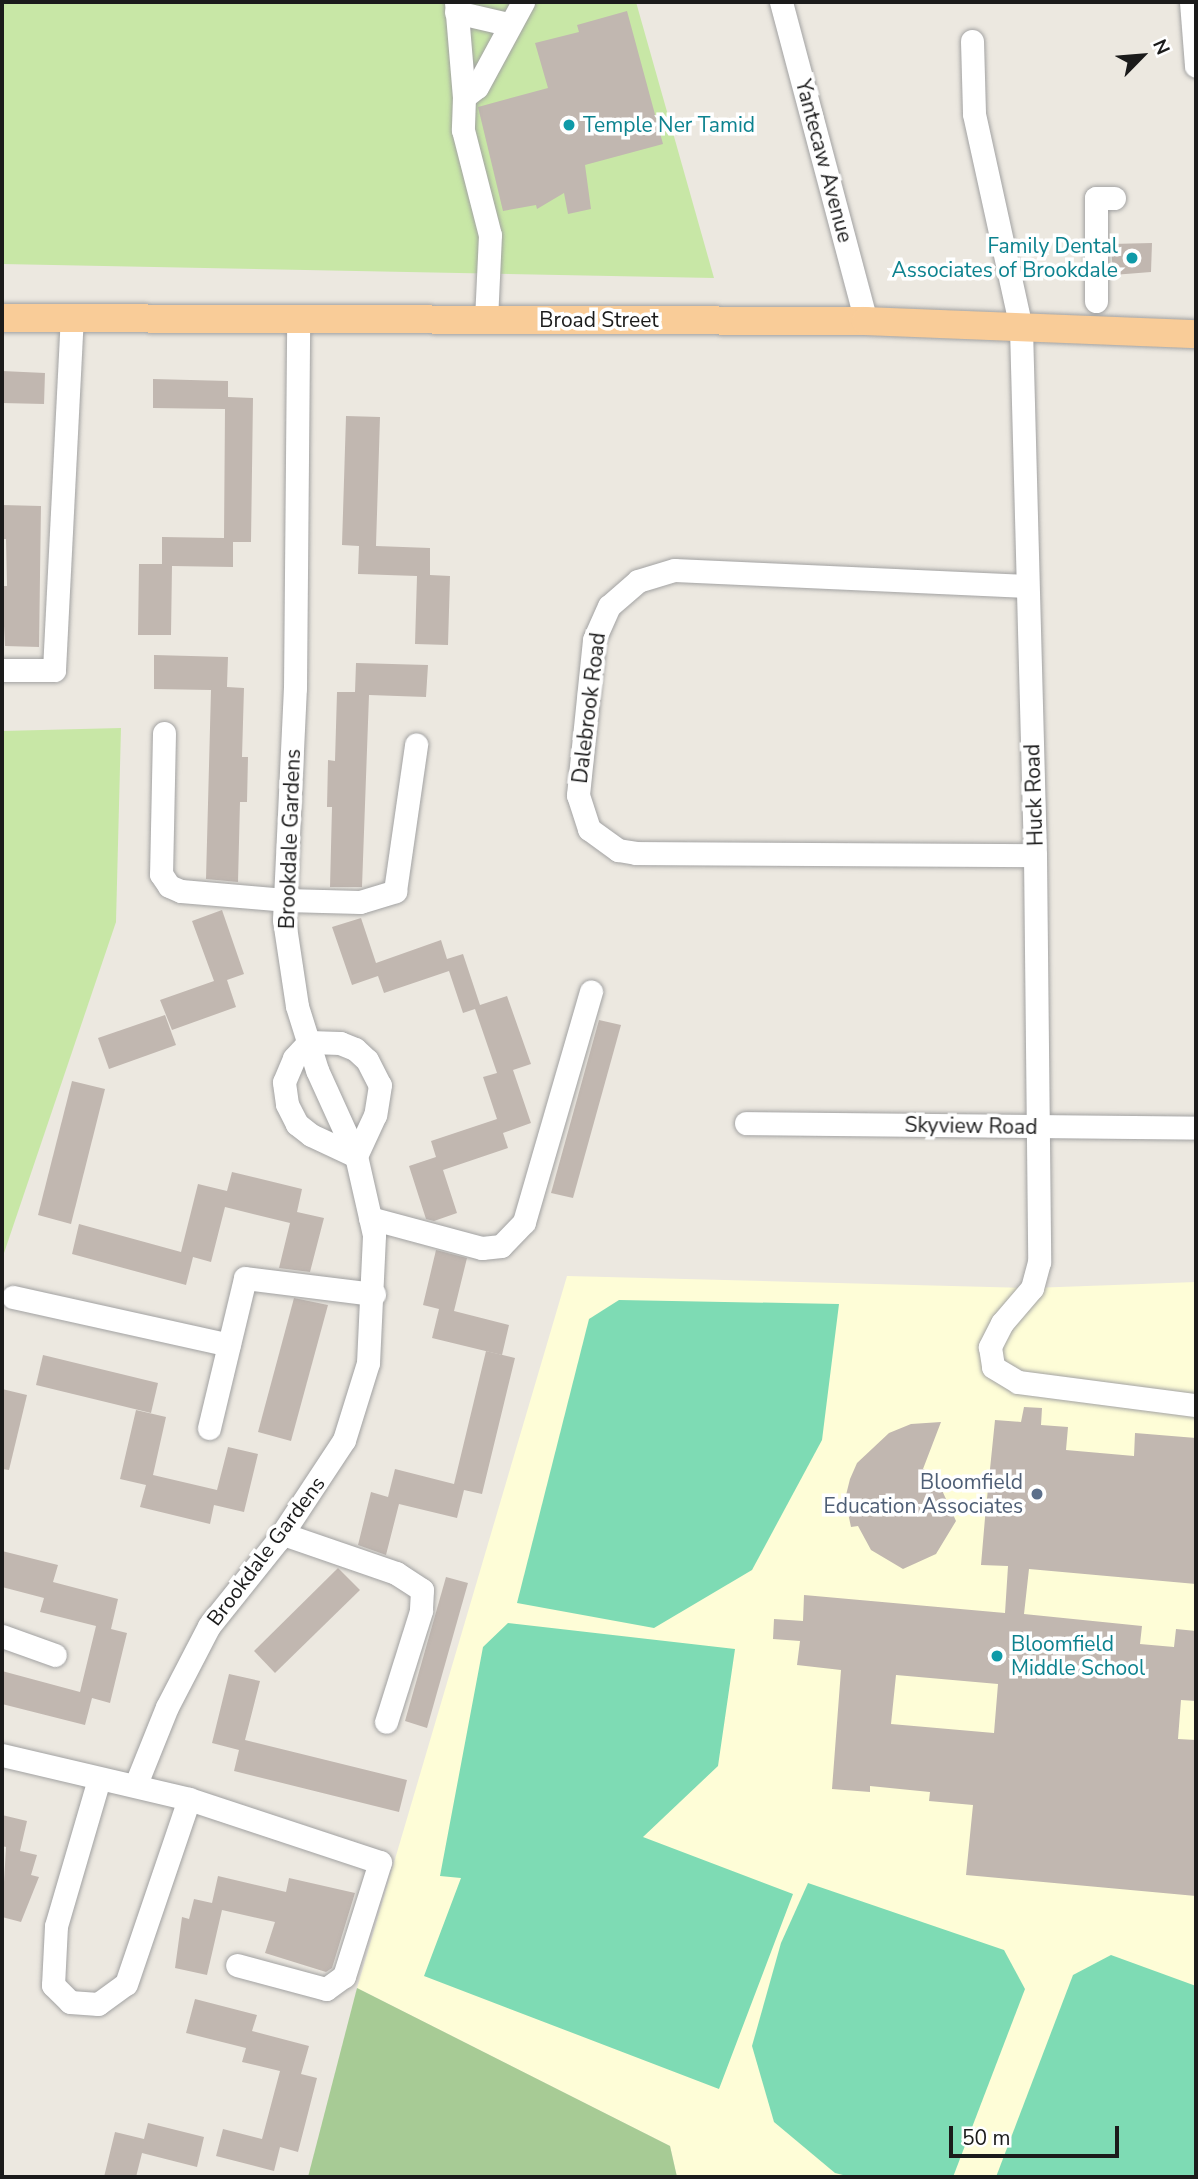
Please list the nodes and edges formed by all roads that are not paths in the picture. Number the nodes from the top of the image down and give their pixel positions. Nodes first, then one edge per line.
1 (523, 2) edge
2 (781, 2) edge
3 (1191, 2) edge
4 (456, 7) edge
5 (508, 24) junction
6 (972, 41) dead end
7 (1196, 66) edge
8 (464, 97) junction
9 (1114, 198) dead end
10 (1096, 301) dead end
11 (2, 318) edge
12 (72, 318) junction
13 (298, 318) junction
14 (486, 319) junction
15 (866, 321) junction
16 (1021, 328) junction
17 (1196, 334) edge
18 (1027, 586) junction
19 (2, 670) edge
20 (164, 733) dead end
21 (415, 745) dead end
22 (1035, 855) junction
23 (285, 901) junction
24 (591, 992) dead end
25 (309, 1042) junction
26 (746, 1123) dead end
27 (1037, 1127) junction
28 (1196, 1128) edge
29 (356, 1156) junction
30 (370, 1218) junction
31 (374, 1294) junction
32 (13, 1297) dead end
33 (229, 1345) junction
34 (1196, 1405) edge
35 (209, 1428) dead end
36 (283, 1534) junction
37 (2, 1636) edge
38 (55, 1655) dead end
39 (386, 1722) dead end
40 (2, 1755) edge
41 (99, 1779) junction
42 (136, 1784) junction
43 (189, 1799) junction
44 (237, 1965) dead end

1 - 5 street
2 - 15 street, Yantecaw Avenue
3 - 7 street
4 - 5 street
4 - 8 street
5 - 8 street
6 - 16 street, Huck Road
8 - 14 street
9 - 10 street
11 - 12 main road, Broad Street
12 - 13 main road, Broad Street
12 - 19 street
13 - 14 main road, Broad Street
13 - 23 street, Brookdale Gardens
14 - 15 main road, Broad Street
15 - 16 main road, Broad Street
16 - 17 main road, Broad Street
16 - 18 street, Huck Road
18 - 22 street, Huck Road
18 - 22 street, Dalebrook Road
20 - 23 street
21 - 23 street
22 - 27 street, Huck Road
23 - 25 street, Brookdale Gardens
24 - 30 street
25 - 29 street, Brookdale Gardens
25 - 29 street
25 - 29 street
26 - 27 street, Skyview Road
27 - 28 street, Skyview Road
27 - 34 street, Huck Road
29 - 30 street, Brookdale Gardens
30 - 31 street, Brookdale Gardens
31 - 33 street
31 - 36 street, Brookdale Gardens
32 - 33 street
33 - 35 street
36 - 39 street
36 - 42 street, Brookdale Gardens
37 - 38 street
40 - 41 street
41 - 42 street
41 - 43 street
42 - 43 street
43 - 44 street

